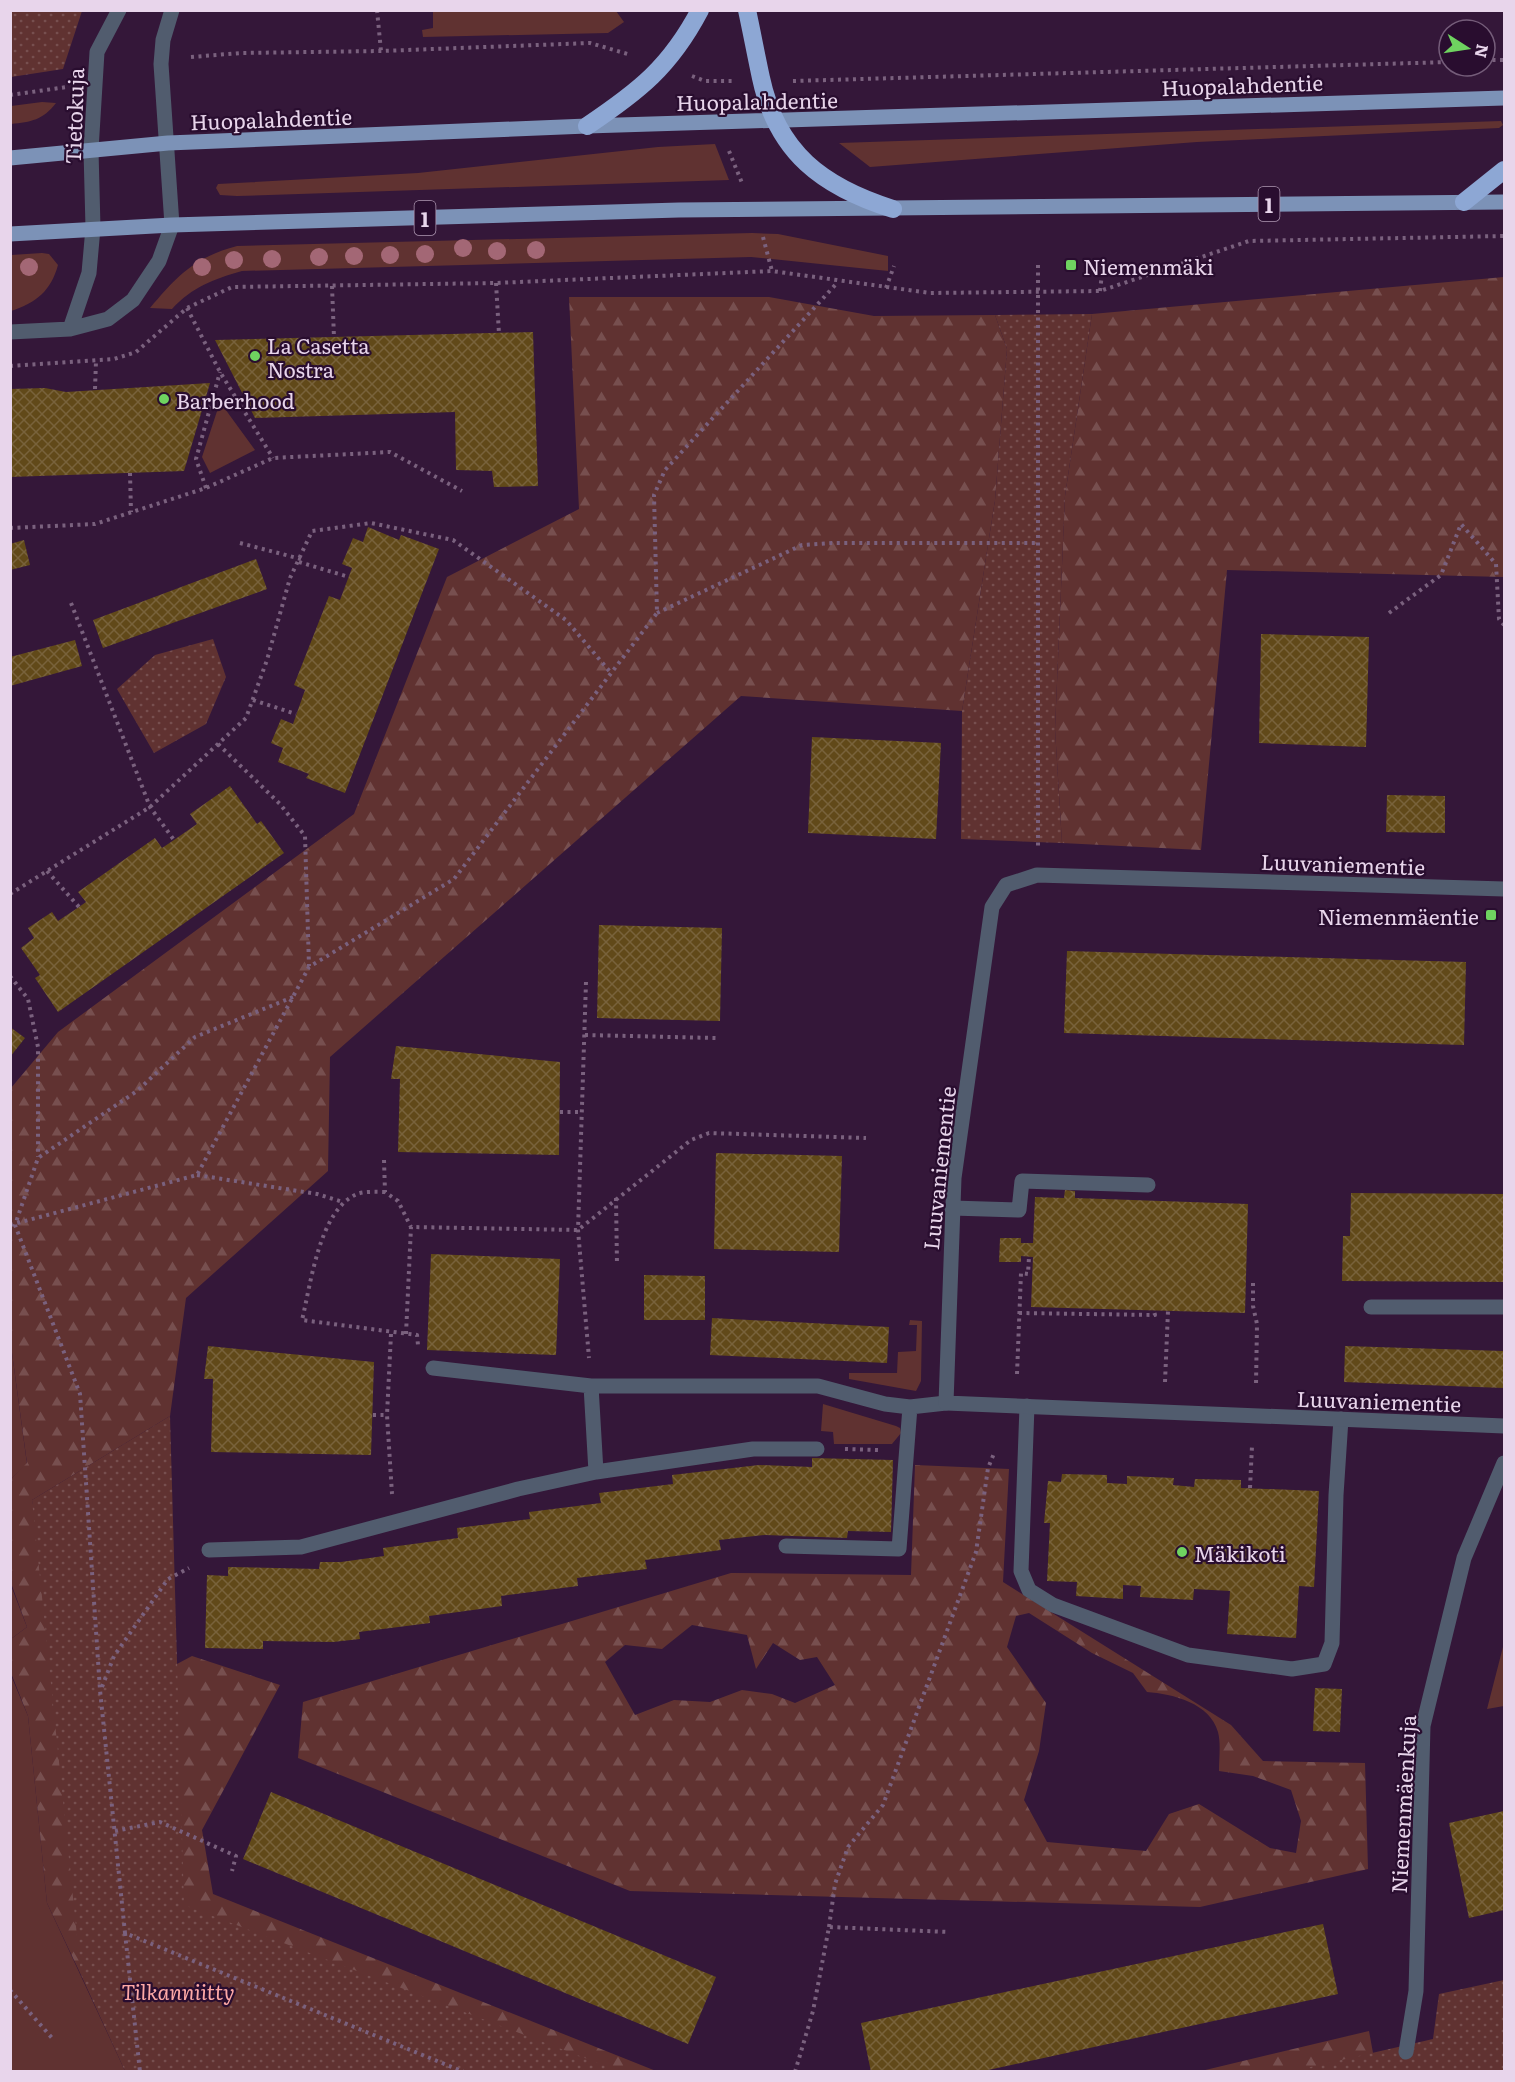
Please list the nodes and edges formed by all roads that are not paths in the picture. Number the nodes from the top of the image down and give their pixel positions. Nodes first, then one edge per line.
1 (119, 10) edge
2 (172, 10) edge
3 (700, 10) edge
4 (747, 10) edge
5 (1504, 98) edge
6 (775, 121) junction
7 (587, 126) junction
8 (168, 143) junction
9 (91, 150) junction
10 (10, 158) edge
11 (1504, 170) edge
12 (1464, 202) junction
13 (1504, 202) edge
14 (893, 209) junction
15 (172, 225) junction
16 (93, 228) junction
17 (10, 234) edge
18 (70, 329) junction
19 (10, 332) edge
20 (1504, 889) edge
21 (1148, 1185) dead end
22 (952, 1208) junction
23 (1371, 1307) dead end
24 (1504, 1307) edge
25 (433, 1368) road end
26 (591, 1386) junction
27 (946, 1403) junction
28 (1021, 1406) junction
29 (910, 1407) junction
30 (1341, 1419) junction
31 (1504, 1426) edge
32 (817, 1449) dead end
33 (1504, 1462) edge
34 (596, 1472) junction
35 (786, 1546) dead end
36 (209, 1550) road end
37 (1406, 2052) dead end

1 - 9 street, Tietokuja
2 - 8 street
3 - 7 highway
4 - 6 highway
5 - 6 main road, Huopalahdentie
6 - 7 main road, Huopalahdentie
6 - 14 highway
7 - 8 main road, Huopalahdentie
8 - 9 main road, Huopalahdentie
8 - 15 street
9 - 10 main road, Huopalahdentie
9 - 16 street, Tietokuja
11 - 12 highway
12 - 13 main road
12 - 14 main road, 1
14 - 15 main road, 1
15 - 16 main road, 1
15 - 18 street
16 - 17 main road, 1
16 - 18 street
18 - 19 street
20 - 22 street, Luuvaniementie
21 - 22 street
22 - 27 street, Luuvaniementie
23 - 24 street
25 - 26 street
26 - 29 street
26 - 34 street
27 - 28 street, Luuvaniementie
27 - 29 street
28 - 30 street, Luuvaniementie
28 - 30 street
29 - 35 street
30 - 31 street, Luuvaniementie
32 - 34 street
33 - 37 street, Niemenmäenkuja
34 - 36 street

